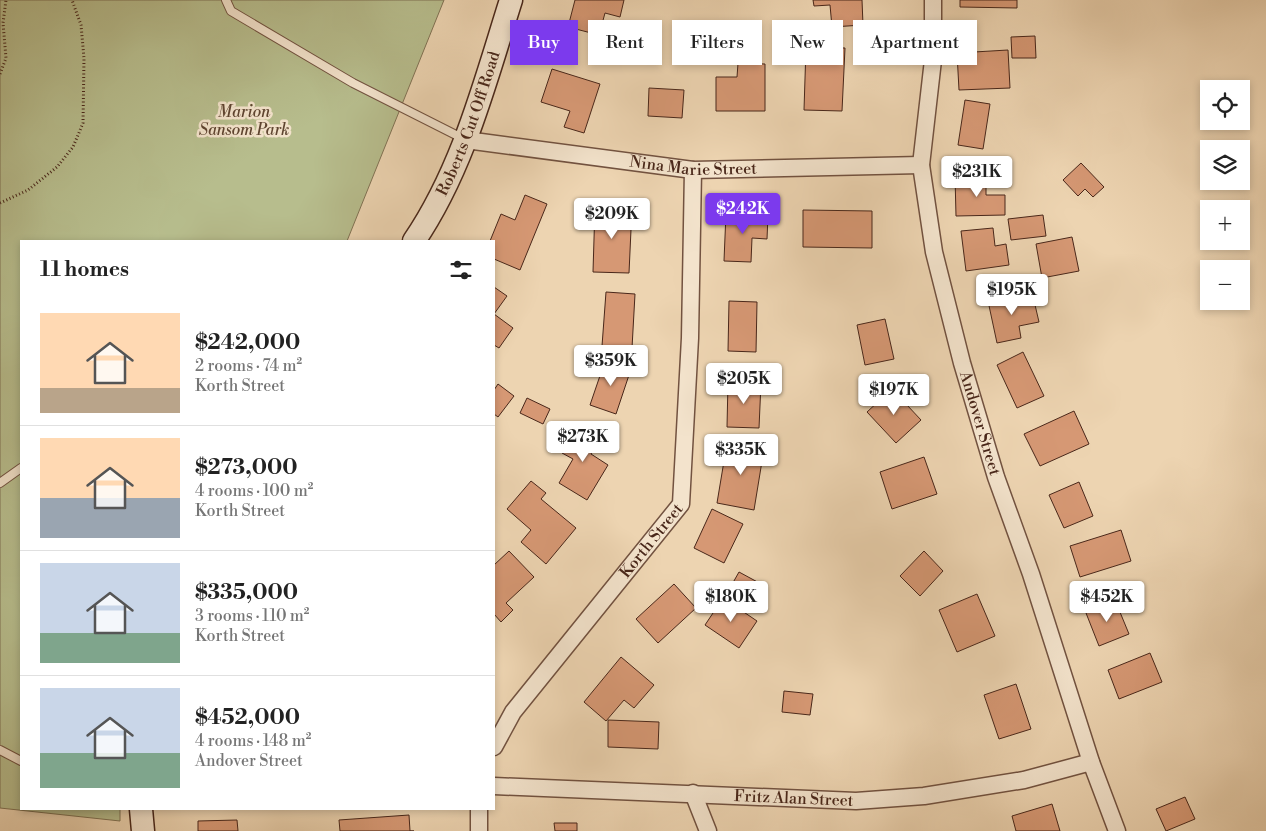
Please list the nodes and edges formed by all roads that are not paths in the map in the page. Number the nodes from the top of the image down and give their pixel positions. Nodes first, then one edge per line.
1 (226, 0) edge
2 (511, 0) edge
3 (933, 0) edge
4 (466, 140) junction
5 (921, 165) junction
6 (693, 170) junction
7 (415, 240) edge
8 (20, 469) edge
9 (0, 483) edge
10 (495, 745) edge
11 (0, 750) edge
12 (20, 760) edge
13 (1091, 762) junction
14 (495, 786) edge
15 (693, 793) junction
16 (141, 810) edge
17 (479, 810) edge
18 (142, 831) edge
19 (479, 831) edge
20 (708, 831) edge
21 (1117, 831) edge

1 - 4 lane
2 - 4 street, Roberts Cut Off Road
3 - 5 street, Andover Street
4 - 6 street, Nina Marie Street
4 - 7 street, Roberts Cut Off Road
5 - 6 street, Nina Marie Street
5 - 13 street, Andover Street
6 - 10 street, Korth Street
8 - 9 lane
11 - 12 lane
13 - 15 street, Fritz Alan Street
13 - 21 street, Andover Street
14 - 15 street, Fritz Alan Street
15 - 20 street
16 - 18 street
17 - 19 street

